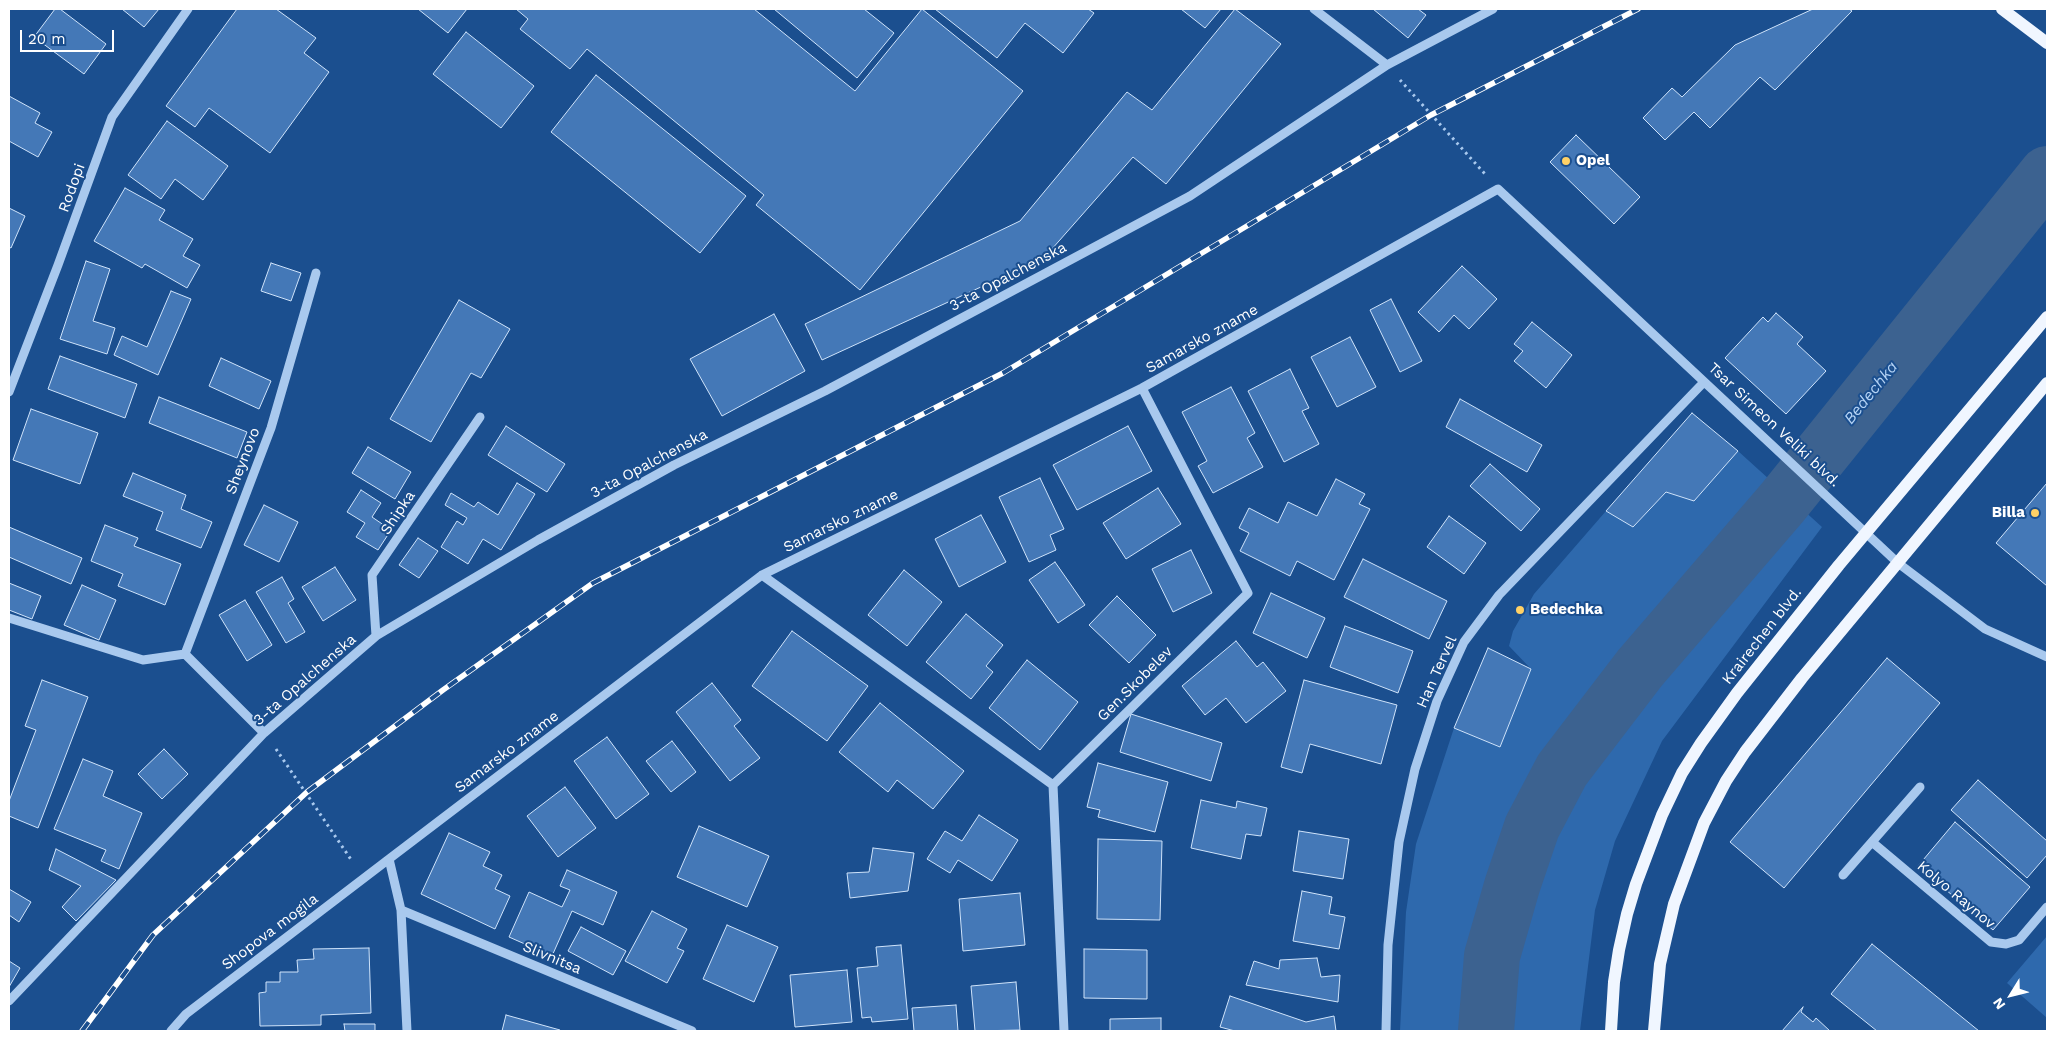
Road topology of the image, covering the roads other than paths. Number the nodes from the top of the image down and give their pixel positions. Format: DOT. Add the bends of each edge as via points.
graph roads {
  1 [pos="188,9"];
  2 [pos="1314,9"];
  3 [pos="1493,9"];
  4 [pos="2002,9"];
  5 [pos="2047,42"];
  6 [pos="1387,65"];
  7 [pos="1498,190"];
  8 [pos="316,273"];
  9 [pos="2047,316"];
  10 [pos="1704,382"];
  11 [pos="2047,383"];
  12 [pos="1142,388"];
  13 [pos="9,392"];
  14 [pos="480,417"];
  15 [pos="1866,533"];
  16 [pos="1898,563"];
  17 [pos="762,575"];
  18 [pos="9,618"];
  19 [pos="376,636"];
  20 [pos="185,654"];
  21 [pos="2047,657"];
  22 [pos="264,733"];
  23 [pos="1053,785"];
  24 [pos="1920,787"];
  25 [pos="1872,842"];
  26 [pos="389,859"];
  27 [pos="1843,875"];
  28 [pos="2047,907"];
  29 [pos="401,910"];
  30 [pos="9,1001"];
  31 [pos="171,1031"];
  32 [pos="407,1031"];
  33 [pos="692,1031"];
  34 [pos="1064,1031"];
  35 [pos="1386,1031"];
  36 [pos="1612,1031"];
  37 [pos="1654,1031"];
  1 -- 13 [label="street, Rodopi" via="112,117"];
  2 -- 6 [label="street"];
  3 -- 6 [label="street, 3-ta Opalchenska"];
  4 -- 5 [label="main road"];
  6 -- 19 [label="street, 3-ta Opalchenska" via="1190,196 825,391 674,465 538,540"];
  7 -- 10 [label="street, Tsar Simeon Veliki blvd."];
  7 -- 12 [label="street, Samarsko zname"];
  8 -- 20 [label="street, Sheynovo" via="270,428"];
  9 -- 15 [label="main road, Krairechen blvd."];
  10 -- 15 [label="street, Tsar Simeon Veliki blvd."];
  10 -- 35 [label="street, Han Tervel" via="1499,595 1464,642 1437,701 1415,769 1399,842 1388,945"];
  11 -- 16 [label="main road"];
  12 -- 17 [label="street, Samarsko zname"];
  12 -- 23 [label="street, Gen.Skobelev" via="1248,593"];
  14 -- 19 [label="street, Shipka" via="372,575"];
  15 -- 16 [label="street, Tsar Simeon Veliki blvd."];
  15 -- 36 [label="main road, Krairechen blvd." via="1736,693 1682,773 1650,845 1627,914 1614,982"];
  16 -- 21 [label="street, Tsar Simeon Veliki blvd." via="1985,629"];
  16 -- 37 [label="main road" via="1770,719 1726,781 1704,823 1674,904 1660,964"];
  17 -- 23 [label="street"];
  17 -- 26 [label="street, Samarsko zname"];
  18 -- 20 [label="street" via="143,660"];
  19 -- 22 [label="street, 3-ta Opalchenska"];
  20 -- 22 [label="street"];
  22 -- 30 [label="street, 3-ta Opalchenska"];
  23 -- 34 [label="street"];
  24 -- 25 [label="street"];
  25 -- 27 [label="street"];
  25 -- 28 [label="street, Kolyo Raynov" via="1991,942 2006,944 2019,940"];
  26 -- 29 [label="street"];
  26 -- 31 [label="street, Shopova mogila" via="186,1014"];
  29 -- 32 [label="street"];
  29 -- 33 [label="street, Slivnitsa"];
}
